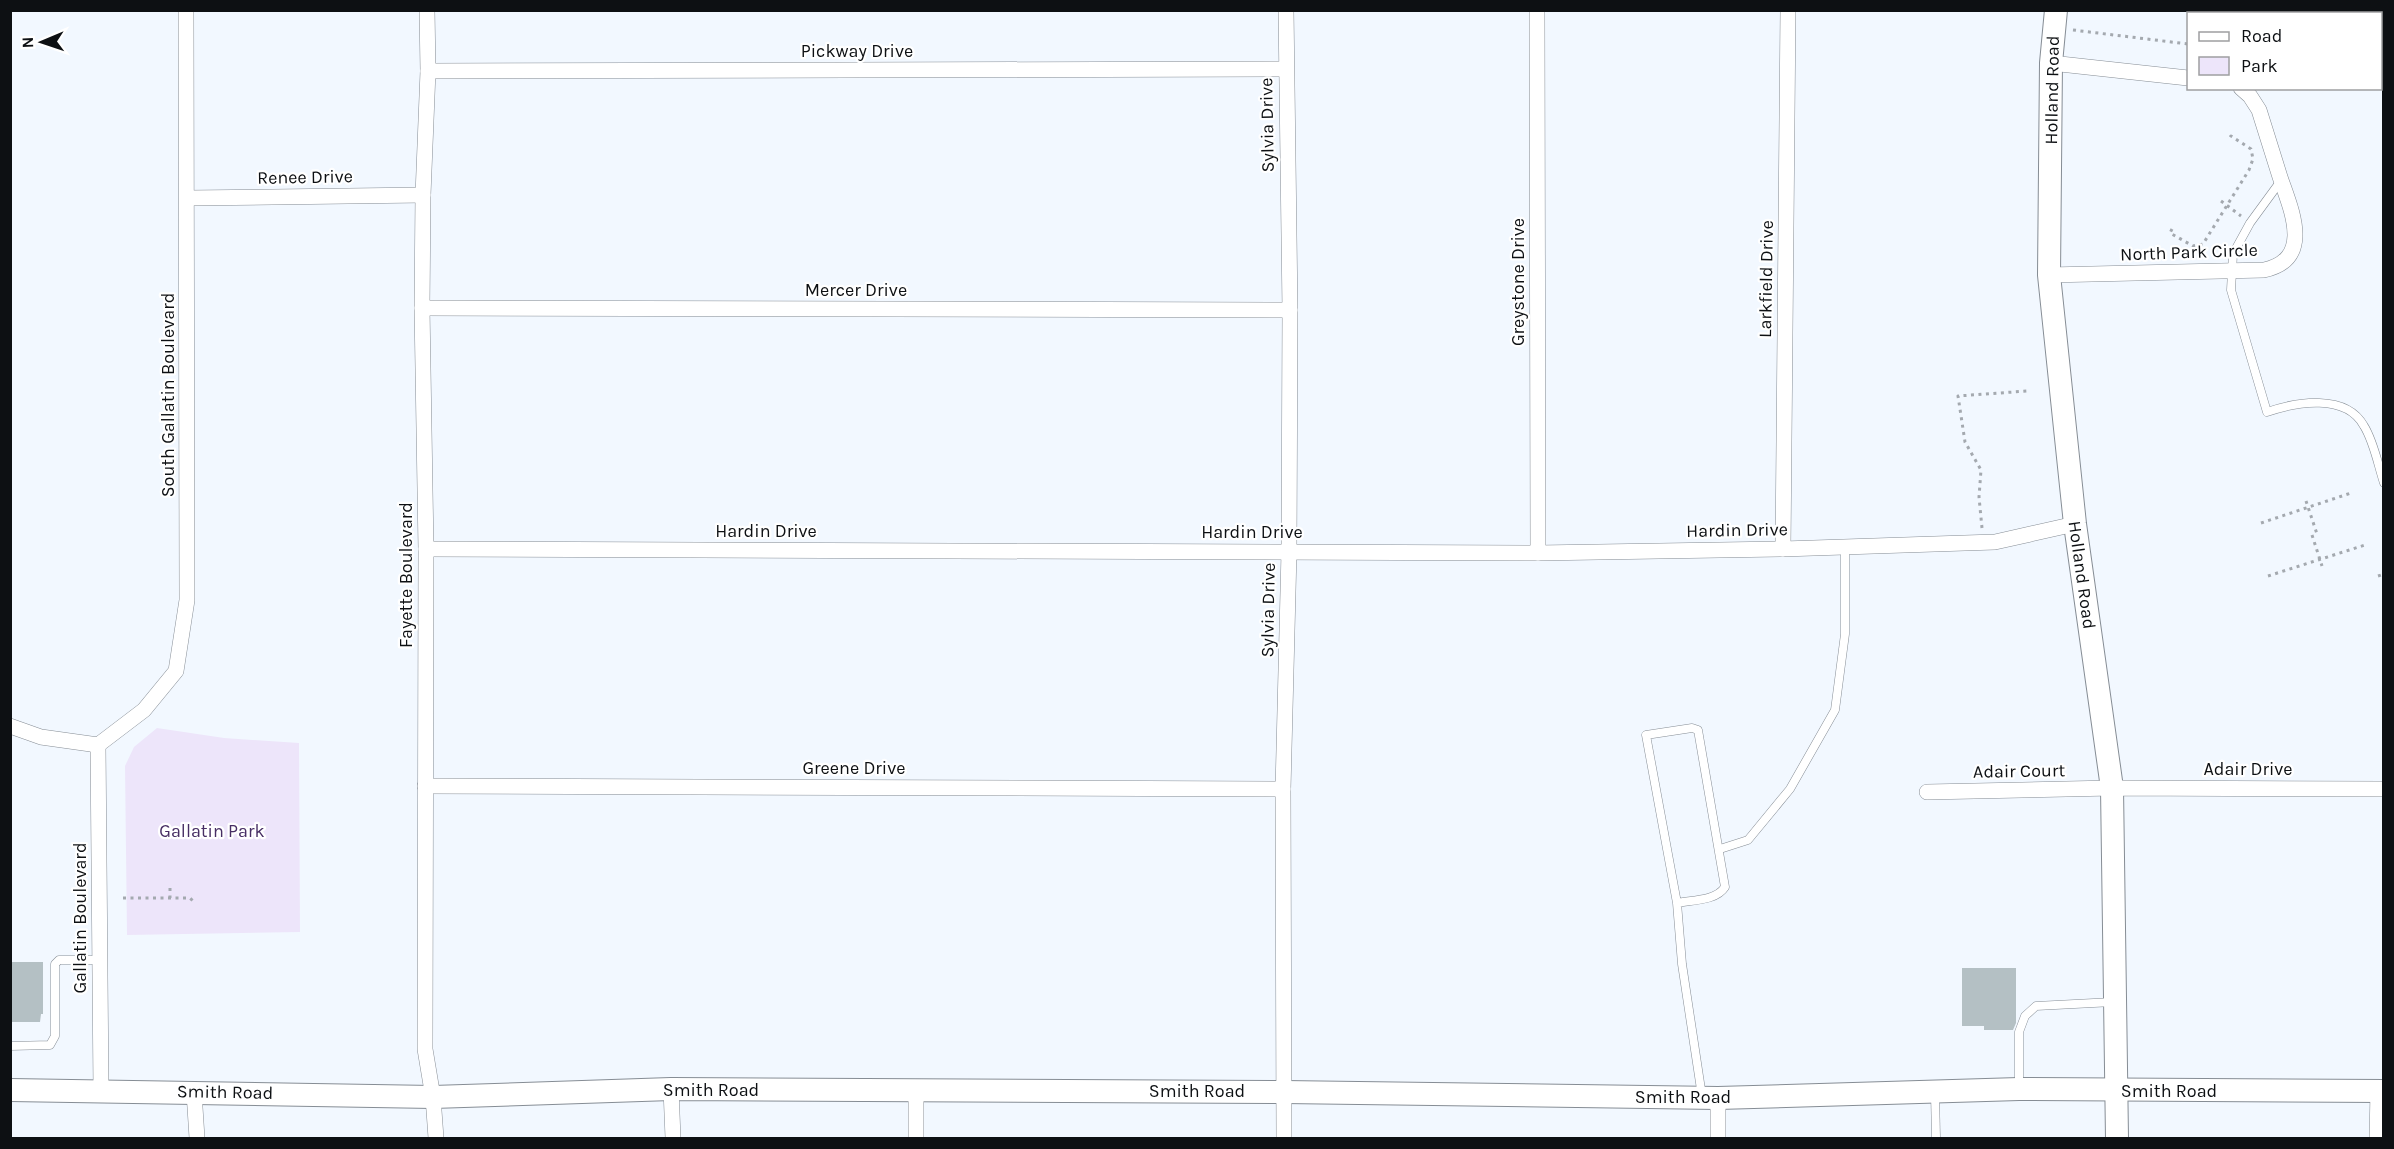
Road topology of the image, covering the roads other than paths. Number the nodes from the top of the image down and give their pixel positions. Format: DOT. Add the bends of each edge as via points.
graph roads {
  1 [pos="186,10"];
  2 [pos="427,10"];
  3 [pos="1286,10"];
  4 [pos="1536,10"];
  5 [pos="1788,10"];
  6 [pos="2054,19"];
  7 [pos="2051,63"];
  8 [pos="1286,69"];
  9 [pos="428,71"];
  10 [pos="2187,78"];
  11 [pos="2243,90"];
  12 [pos="2281,181"];
  13 [pos="423,195"];
  14 [pos="188,198"];
  15 [pos="2232,270"];
  16 [pos="2049,275"];
  17 [pos="422,308"];
  18 [pos="1290,310"];
  19 [pos="2384,483"];
  20 [pos="2075,524"];
  21 [pos="1845,547"];
  22 [pos="426,549"];
  23 [pos="1784,549"];
  24 [pos="1289,552"];
  25 [pos="1538,553"];
  26 [pos="10,726"];
  27 [pos="98,745"];
  28 [pos="425,786"];
  29 [pos="2112,788"];
  30 [pos="1283,789"];
  31 [pos="2384,789"];
  32 [pos="1927,792"];
  33 [pos="1720,849"];
  34 [pos="1677,903"];
  35 [pos="100,960"];
  36 [pos="2117,1001"];
  37 [pos="10,1046"];
  38 [pos="671,1089"];
  39 [pos="2019,1089"];
  40 [pos="10,1090"];
  41 [pos="101,1090"];
  42 [pos="916,1090"];
  43 [pos="1935,1091"];
  44 [pos="2118,1091"];
  45 [pos="2380,1091"];
  46 [pos="194,1092"];
  47 [pos="1284,1092"];
  48 [pos="433,1097"];
  49 [pos="1710,1098"];
  50 [pos="197,1138"];
  51 [pos="436,1138"];
  52 [pos="673,1138"];
  53 [pos="916,1138"];
  54 [pos="1284,1138"];
  55 [pos="1718,1138"];
  56 [pos="1936,1138"];
  57 [pos="2117,1138"];
  58 [pos="2377,1138"];
  1 -- 14 [label="street, South Gallatin Boulevard"];
  2 -- 9 [label="street, Fayette Boulevard"];
  3 -- 8 [label="street, Sylvia Drive"];
  4 -- 25 [label="street, Greystone Drive"];
  5 -- 23 [label="street, Larkfield Drive"];
  6 -- 7 [label="main road, Holland Road"];
  7 -- 10 [label="street"];
  7 -- 16 [label="main road, Holland Road"];
  8 -- 9 [label="street, Pickway Drive"];
  8 -- 18 [label="street, Sylvia Drive"];
  9 -- 13 [label="street, Fayette Boulevard"];
  11 -- 12 [label="street, North Park Circle" via="2259,110"];
  12 -- 15 [label="lane" via="2250,223 2233,254"];
  12 -- 15 [label="street, North Park Circle" via="2294,218 2292,249 2270,268"];
  13 -- 14 [label="street, Renee Drive"];
  13 -- 17 [label="street, Fayette Boulevard"];
  14 -- 27 [label="street, South Gallatin Boulevard" via="188,600 176,671 144,710"];
  15 -- 16 [label="street, North Park Circle"];
  15 -- 19 [label="lane" via="2231,291 2267,412 2325,403 2349,410 2365,427"];
  16 -- 20 [label="main road, Holland Road"];
  17 -- 18 [label="street, Mercer Drive"];
  17 -- 22 [label="street, Fayette Boulevard"];
  18 -- 24 [label="street, Sylvia Drive"];
  20 -- 21 [label="street, Hardin Drive" via="1995,542"];
  20 -- 29 [label="main road, Holland Road"];
  21 -- 23 [label="street, Hardin Drive"];
  21 -- 33 [label="lane" via="1845,634 1835,710 1790,789 1748,840"];
  22 -- 24 [label="street, Hardin Drive"];
  22 -- 28 [label="street, Fayette Boulevard"];
  23 -- 25 [label="street, Hardin Drive"];
  24 -- 25 [label="street, Hardin Drive"];
  24 -- 30 [label="street, Sylvia Drive"];
  26 -- 27 [label="street" via="41,737"];
  27 -- 35 [label="street, Gallatin Boulevard"];
  28 -- 30 [label="street, Greene Drive"];
  28 -- 48 [label="street, Fayette Boulevard" via="425,1049"];
  29 -- 31 [label="street, Adair Drive"];
  29 -- 32 [label="street, Adair Court"];
  29 -- 36 [label="main road, Holland Road"];
  30 -- 47 [label="street, Sylvia Drive"];
  33 -- 34 [label="lane" via="1725,879 1721,893"];
  33 -- 34 [label="lane" via="1698,730 1686,728 1646,735"];
  34 -- 49 [label="lane" via="1682,964"];
  35 -- 37 [label="lane" via="59,960 55,964 55,1036 50,1046"];
  35 -- 41 [label="street, Gallatin Boulevard"];
  36 -- 39 [label="lane" via="2036,1006 2025,1016 2019,1032"];
  36 -- 44 [label="main road, Holland Road"];
  38 -- 42 [label="main road, Smith Road"];
  38 -- 48 [label="main road, Smith Road"];
  38 -- 52 [label="street"];
  39 -- 43 [label="main road, Smith Road"];
  39 -- 44 [label="main road, Smith Road"];
  40 -- 41 [label="main road, Smith Road"];
  41 -- 46 [label="main road, Smith Road"];
  42 -- 47 [label="main road, Smith Road"];
  42 -- 53 [label="street"];
  43 -- 49 [label="main road, Smith Road"];
  43 -- 56 [label="lane"];
  44 -- 45 [label="main road, Smith Road"];
  44 -- 57 [label="main road, Holland Road"];
  45 -- 58 [label="street"];
  46 -- 48 [label="main road, Smith Road"];
  46 -- 50 [label="street"];
  47 -- 49 [label="main road, Smith Road"];
  47 -- 54 [label="street, Sylvia Drive"];
  48 -- 51 [label="street, Fayette Boulevard"];
  49 -- 55 [label="street"];
}
